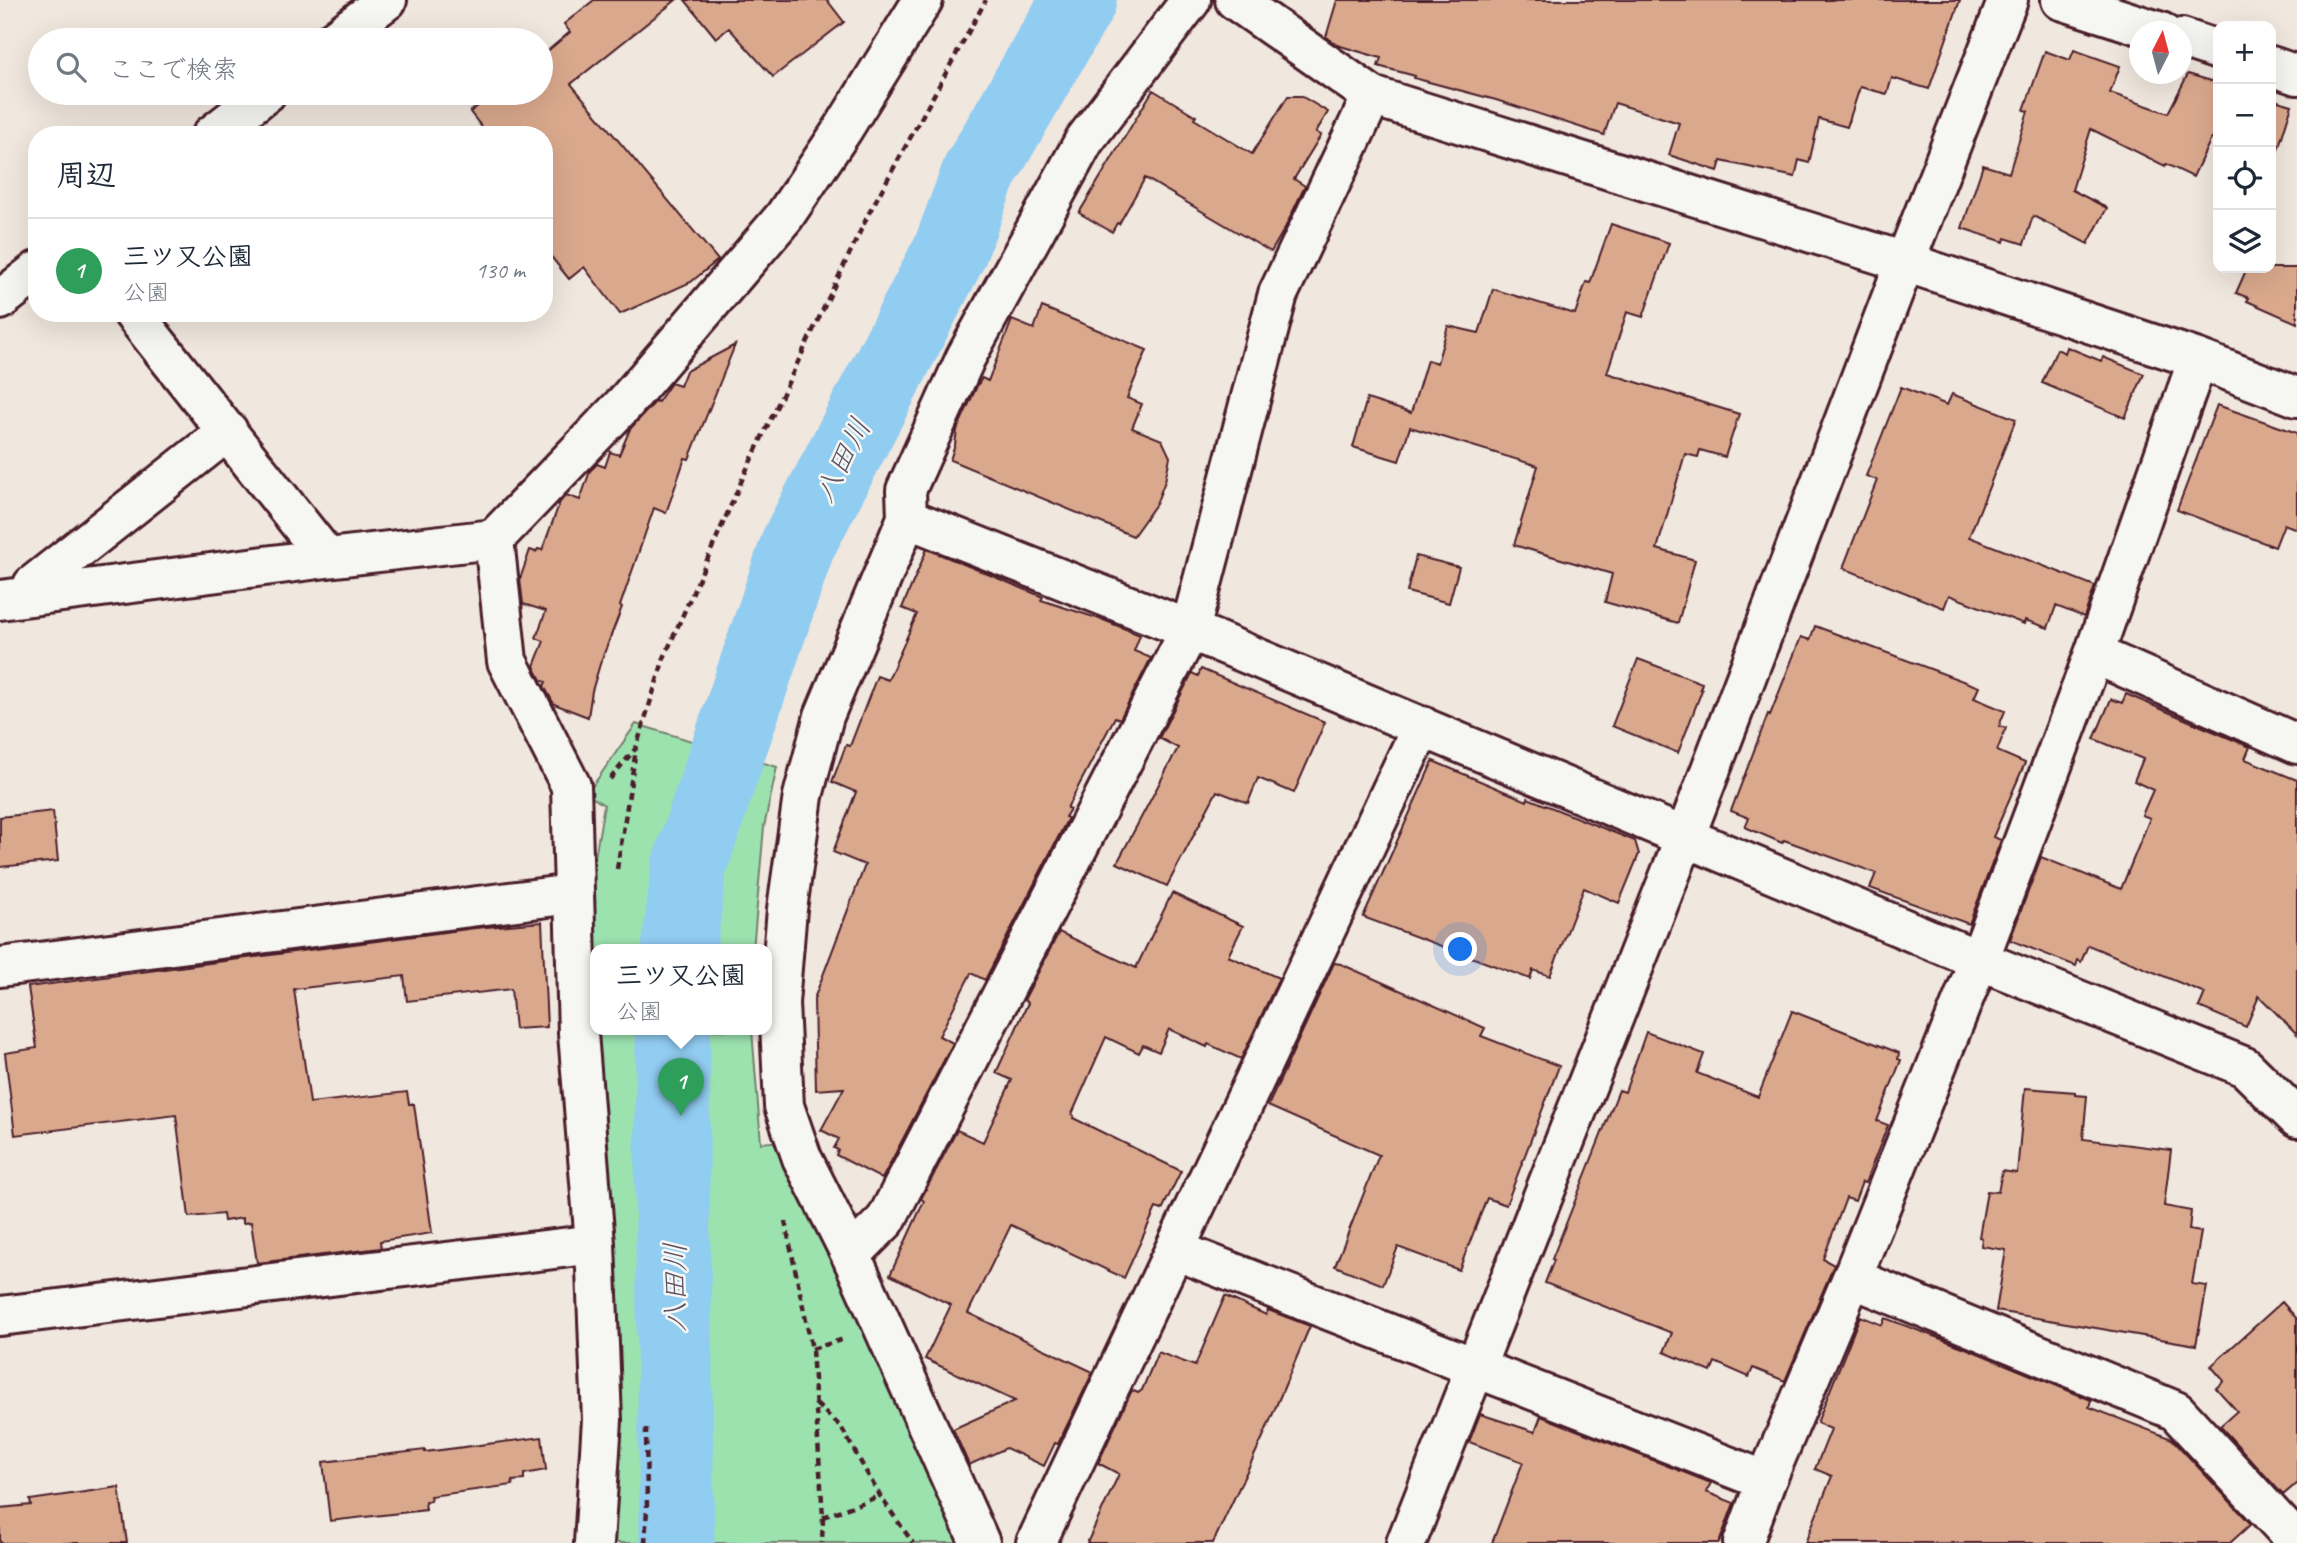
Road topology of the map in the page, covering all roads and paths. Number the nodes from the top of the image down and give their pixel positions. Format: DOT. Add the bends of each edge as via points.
graph roads {
  1 [pos="387,0"];
  2 [pos="923,0"];
  3 [pos="986,0"];
  4 [pos="1191,0"];
  5 [pos="1235,0"];
  6 [pos="2008,0"];
  7 [pos="2061,0"];
  8 [pos="2129,22"];
  9 [pos="350,28"];
  10 [pos="2192,41"];
  11 [pos="2213,48"];
  12 [pos="2276,68"];
  13 [pos="2297,75"];
  14 [pos="1372,96"];
  15 [pos="251,105"];
  16 [pos="224,126"];
  17 [pos="1905,262"];
  18 [pos="28,278"];
  19 [pos="0,300"];
  20 [pos="140,322"];
  21 [pos="2198,359"];
  22 [pos="2297,397"];
  23 [pos="228,431"];
  24 [pos="907,518"];
  25 [pos="494,539"];
  26 [pos="327,558"];
  27 [pos="15,598"];
  28 [pos="1190,630"];
  29 [pos="2094,654"];
  30 [pos="1422,726"];
  31 [pos="2297,744"];
  32 [pos="636,748"];
  33 [pos="571,820"];
  34 [pos="1685,837"];
  35 [pos="617,870"];
  36 [pos="572,894"];
  37 [pos="1979,960"];
  38 [pos="0,967"];
  39 [pos="2297,1118"];
  40 [pos="785,1217"];
  41 [pos="595,1244"];
  42 [pos="1175,1250"];
  43 [pos="851,1255"];
  44 [pos="1852,1278"];
  45 [pos="0,1316"];
  46 [pos="1476,1366"];
  47 [pos="815,1404"];
  48 [pos="1766,1482"];
  49 [pos="880,1496"];
  50 [pos="823,1517"];
  51 [pos="2281,1537"];
  52 [pos="594,1543"];
  53 [pos="822,1543"];
  54 [pos="913,1543"];
  55 [pos="980,1543"];
  56 [pos="1036,1543"];
  57 [pos="1406,1543"];
  58 [pos="1743,1543"];
  1 -- 9 [label="street"];
  2 -- 25 [label="street" via="784,217 625,402"];
  3 -- 32 [label="path" via="869,213 745,473 664,658"];
  4 -- 24 [label="street" via="1084,141 966,357 906,490"];
  5 -- 14 [label="street"];
  6 -- 17 [label="street"];
  7 -- 8 [label="street"];
  10 -- 11 [label="street"];
  12 -- 13 [label="street"];
  14 -- 17 [label="street"];
  14 -- 28 [label="street" via="1278,294"];
  15 -- 16 [label="street"];
  17 -- 21 [label="street"];
  17 -- 34 [label="street"];
  18 -- 19 [label="street"];
  20 -- 23 [label="street"];
  21 -- 22 [label="street"];
  21 -- 29 [label="street"];
  23 -- 26 [label="street"];
  23 -- 27 [label="street"];
  24 -- 28 [label="street"];
  24 -- 43 [label="street" via="824,716 803,796 779,1003 784,1106 802,1158"];
  25 -- 26 [label="street"];
  25 -- 33 [label="street" via="507,661 571,786"];
  26 -- 27 [label="street"];
  28 -- 30 [label="street"];
  28 -- 43 [label="street" via="886,1220"];
  29 -- 31 [label="street"];
  29 -- 37 [label="street"];
  30 -- 34 [label="street"];
  30 -- 42 [label="street"];
  32 -- 33 [label="path"];
  32 -- 35 [label="path"];
  33 -- 36 [label="street"];
  34 -- 37 [label="street"];
  34 -- 46 [label="street"];
  36 -- 38 [label="street"];
  36 -- 41 [label="street"];
  37 -- 39 [label="street" via="2245,1067"];
  37 -- 44 [label="street"];
  40 -- 47 [label="path" via="812,1349"];
  41 -- 45 [label="street"];
  41 -- 52 [label="street" via="602,1420"];
  42 -- 46 [label="street"];
  42 -- 56 [label="street"];
  43 -- 55 [label="street"];
  44 -- 48 [label="street"];
  44 -- 51 [label="street" via="2176,1411"];
  46 -- 48 [label="street"];
  46 -- 57 [label="street"];
  47 -- 49 [label="path" via="841,1427"];
  47 -- 50 [label="path"];
  48 -- 58 [label="street"];
  49 -- 50 [label="path"];
  49 -- 54 [label="path"];
  50 -- 53 [label="path"];
}
